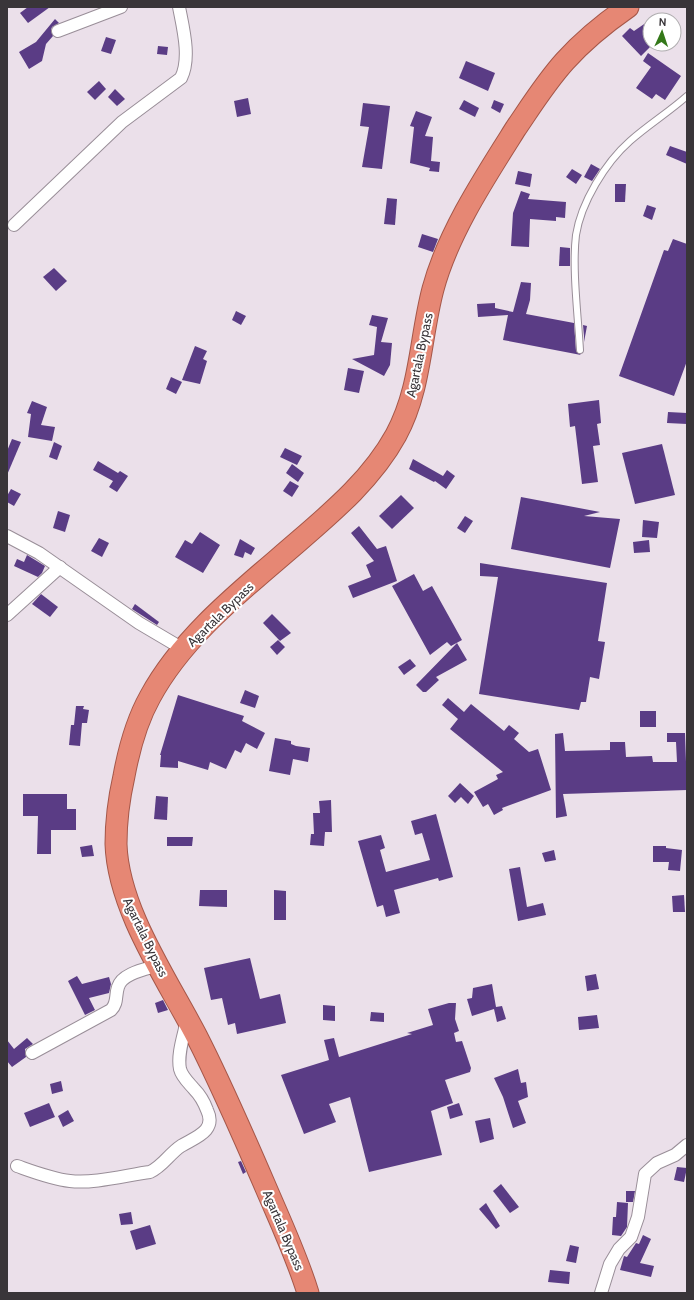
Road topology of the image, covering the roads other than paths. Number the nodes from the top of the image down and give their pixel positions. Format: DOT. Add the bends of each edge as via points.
graph roads {
  1 [pos="121,7"];
  2 [pos="178,7"];
  3 [pos="628,7"];
  4 [pos="58,31"];
  5 [pos="687,96"];
  6 [pos="14,225"];
  7 [pos="580,350"];
  8 [pos="7,536"];
  9 [pos="60,567"];
  10 [pos="7,615"];
  11 [pos="183,649"];
  12 [pos="159,965"];
  13 [pos="188,1019"];
  14 [pos="32,1053"];
  15 [pos="687,1145"];
  16 [pos="17,1166"];
  17 [pos="308,1293"];
  18 [pos="601,1293"];
  1 -- 4 [label="street"];
  2 -- 6 [label="street" via="185,42 185,68 181,78 122,122"];
  3 -- 11 [label="highway, Agartala Bypass" via="598,30 562,64 500,153 465,214 433,288 420,364 410,400 397,433 382,457 350,496 223,609"];
  5 -- 7 [label="lane" via="628,142 603,172 580,216 576,236"];
  8 -- 9 [label="street"];
  9 -- 10 [label="street"];
  9 -- 11 [label="street" via="139,623"];
  11 -- 12 [label="highway, Agartala Bypass" via="152,693 137,724 122,781 117,826 116,846 125,894"];
  12 -- 13 [label="highway, Agartala Bypass"];
  12 -- 14 [label="street" via="121,980 114,1007"];
  13 -- 16 [label="street" via="180,1054 181,1070 198,1093 210,1116 209,1126 205,1131 178,1148 157,1169 150,1172 71,1181"];
  13 -- 17 [label="highway, Agartala Bypass" via="251,1150"];
  15 -- 18 [label="street" via="675,1155 657,1163 645,1174 638,1217 631,1237 619,1249 610,1264"];
}
